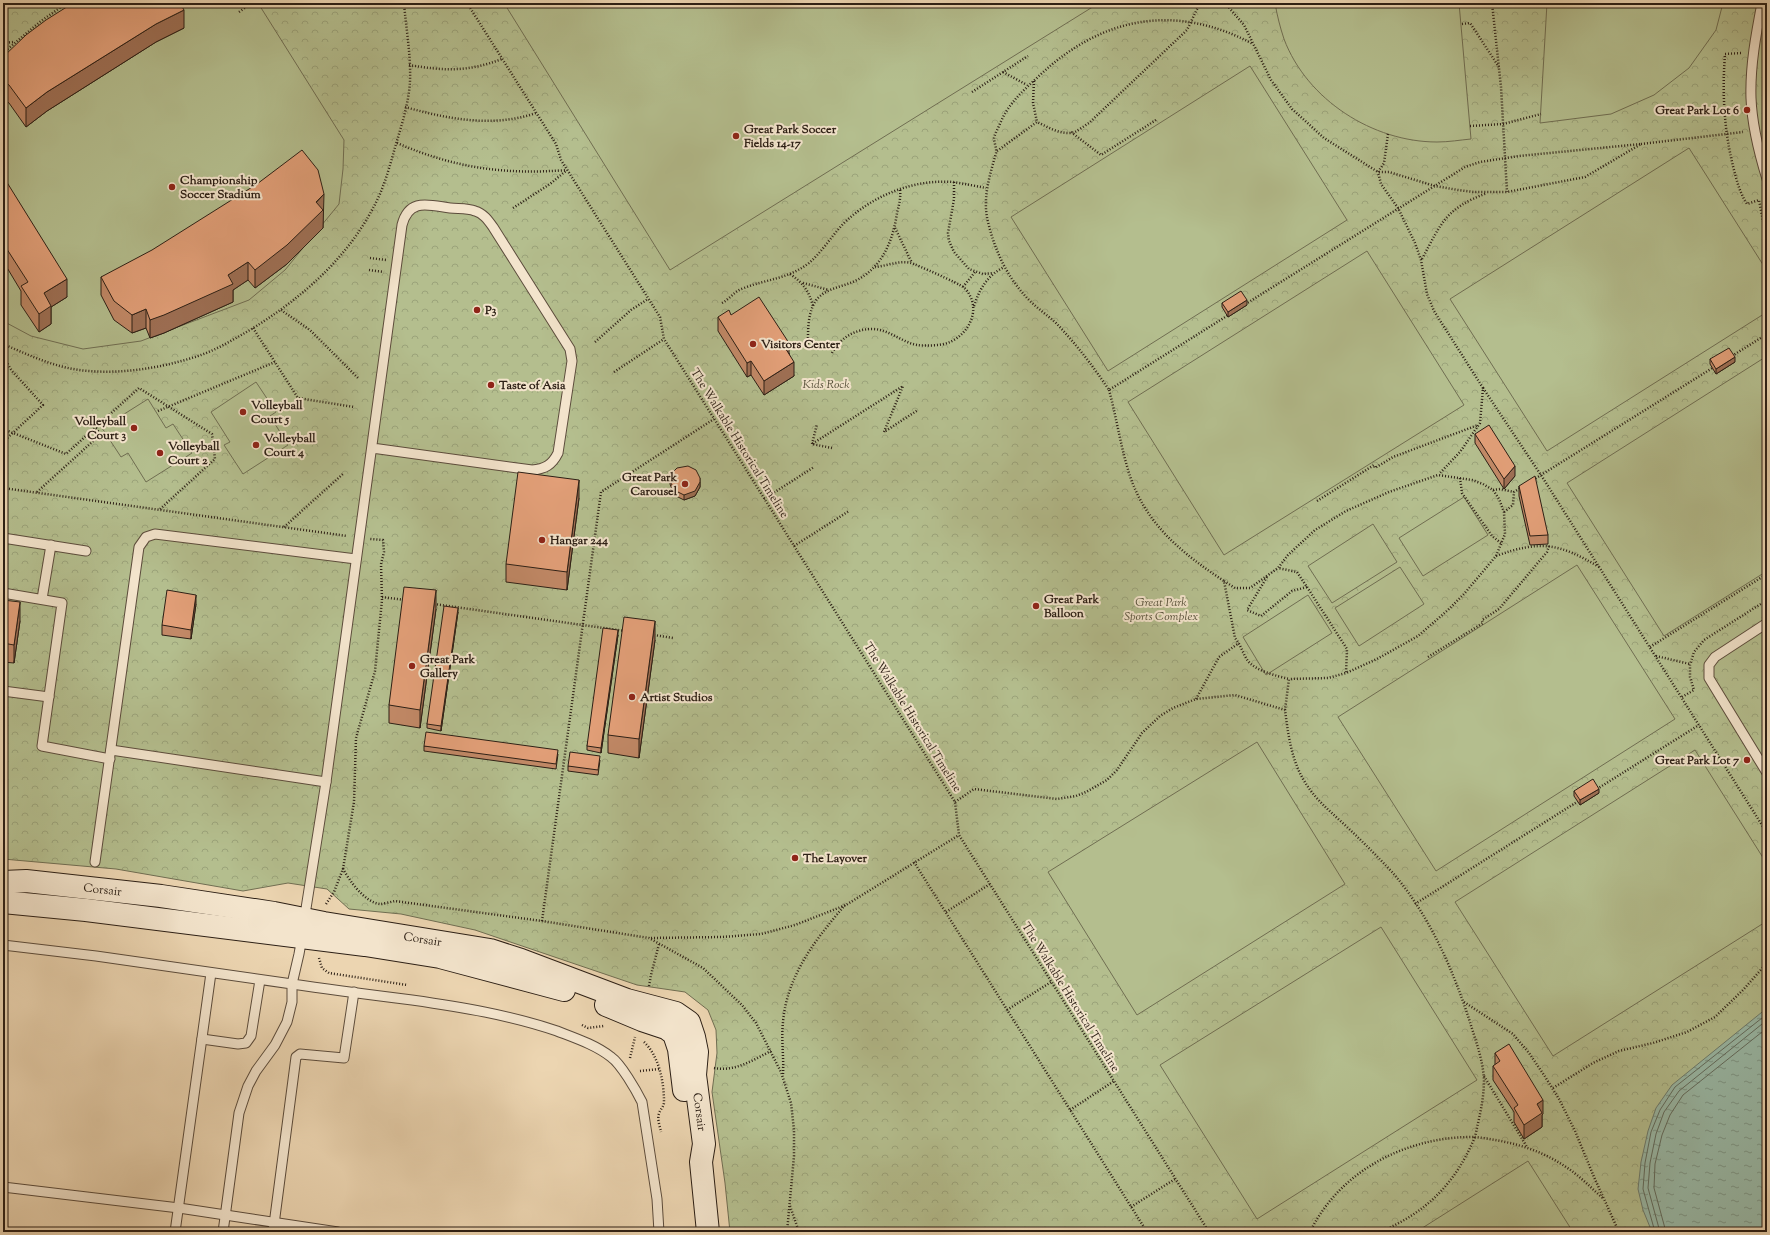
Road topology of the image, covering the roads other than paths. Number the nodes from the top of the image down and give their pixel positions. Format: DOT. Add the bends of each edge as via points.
graph roads {
  1 [pos="1762,3"];
  2 [pos="1767,179"];
  3 [pos="372,448"];
  4 [pos="3,538"];
  5 [pos="51,546"];
  6 [pos="86,551"];
  7 [pos="356,559"];
  8 [pos="3,593"];
  9 [pos="42,600"];
  10 [pos="1767,623"];
  11 [pos="3,691"];
  12 [pos="49,697"];
  13 [pos="111,754"];
  14 [pos="1767,773"];
  15 [pos="326,782"];
  16 [pos="95,862"];
  17 [pos="3,882"];
  18 [pos="3,902"];
  19 [pos="303,928"];
  20 [pos="3,944"];
  21 [pos="211,973"];
  22 [pos="260,980"];
  23 [pos="292,984"];
  24 [pos="354,992"];
  25 [pos="202,1039"];
  26 [pos="3,1187"];
  27 [pos="179,1208"];
  28 [pos="226,1214"];
  29 [pos="274,1222"];
  30 [pos="176,1232"];
  31 [pos="223,1232"];
  32 [pos="273,1232"];
  33 [pos="338,1232"];
  34 [pos="659,1232"];
  35 [pos="708,1232"];
  1 -- 2 [label="lane" via="1752,61 1751,98 1754,131"];
  3 -- 3 [label="lane" via="404,216 412,208 422,204 475,211 485,217 493,227 570,349 572,361 558,453 554,462 544,469 532,470"];
  3 -- 7 [label="lane"];
  4 -- 5 [label="lane"];
  5 -- 6 [label="lane"];
  5 -- 9 [label="lane"];
  7 -- 13 [label="lane" via="156,534 146,537 139,547"];
  7 -- 15 [label="lane"];
  8 -- 9 [label="lane"];
  9 -- 12 [label="lane" via="62,603"];
  10 -- 14 [label="lane" via="1715,657 1709,665 1709,678"];
  11 -- 12 [label="lane"];
  12 -- 13 [label="lane" via="42,746"];
  13 -- 15 [label="lane"];
  13 -- 16 [label="lane"];
  15 -- 19 [label="lane"];
  17 -- 19 [label="street, Corsair" via="26,882 161,896"];
  18 -- 19 [label="street, Corsair" via="265,931"];
  19 -- 23 [label="lane"];
  19 -- 35 [label="street, Corsair" via="490,950 627,1000 676,1013 689,1022 697,1052 696,1075 704,1144 701,1162"];
  20 -- 21 [label="lane"];
  21 -- 22 [label="lane"];
  21 -- 25 [label="lane"];
  22 -- 23 [label="lane"];
  22 -- 25 [label="lane" via="252,1036 246,1043"];
  23 -- 24 [label="lane"];
  23 -- 28 [label="lane" via="292,1002 287,1022 275,1045 256,1071 241,1105"];
  24 -- 29 [label="lane" via="344,1058 300,1054 296,1057"];
  24 -- 34 [label="lane" via="452,1006 525,1020 579,1040 612,1058 636,1089 642,1102 657,1199"];
  25 -- 27 [label="lane"];
  26 -- 27 [label="lane"];
  27 -- 28 [label="lane"];
  27 -- 30 [label="lane"];
  28 -- 29 [label="lane"];
  28 -- 31 [label="lane"];
  29 -- 32 [label="lane"];
  29 -- 33 [label="lane"];
}
